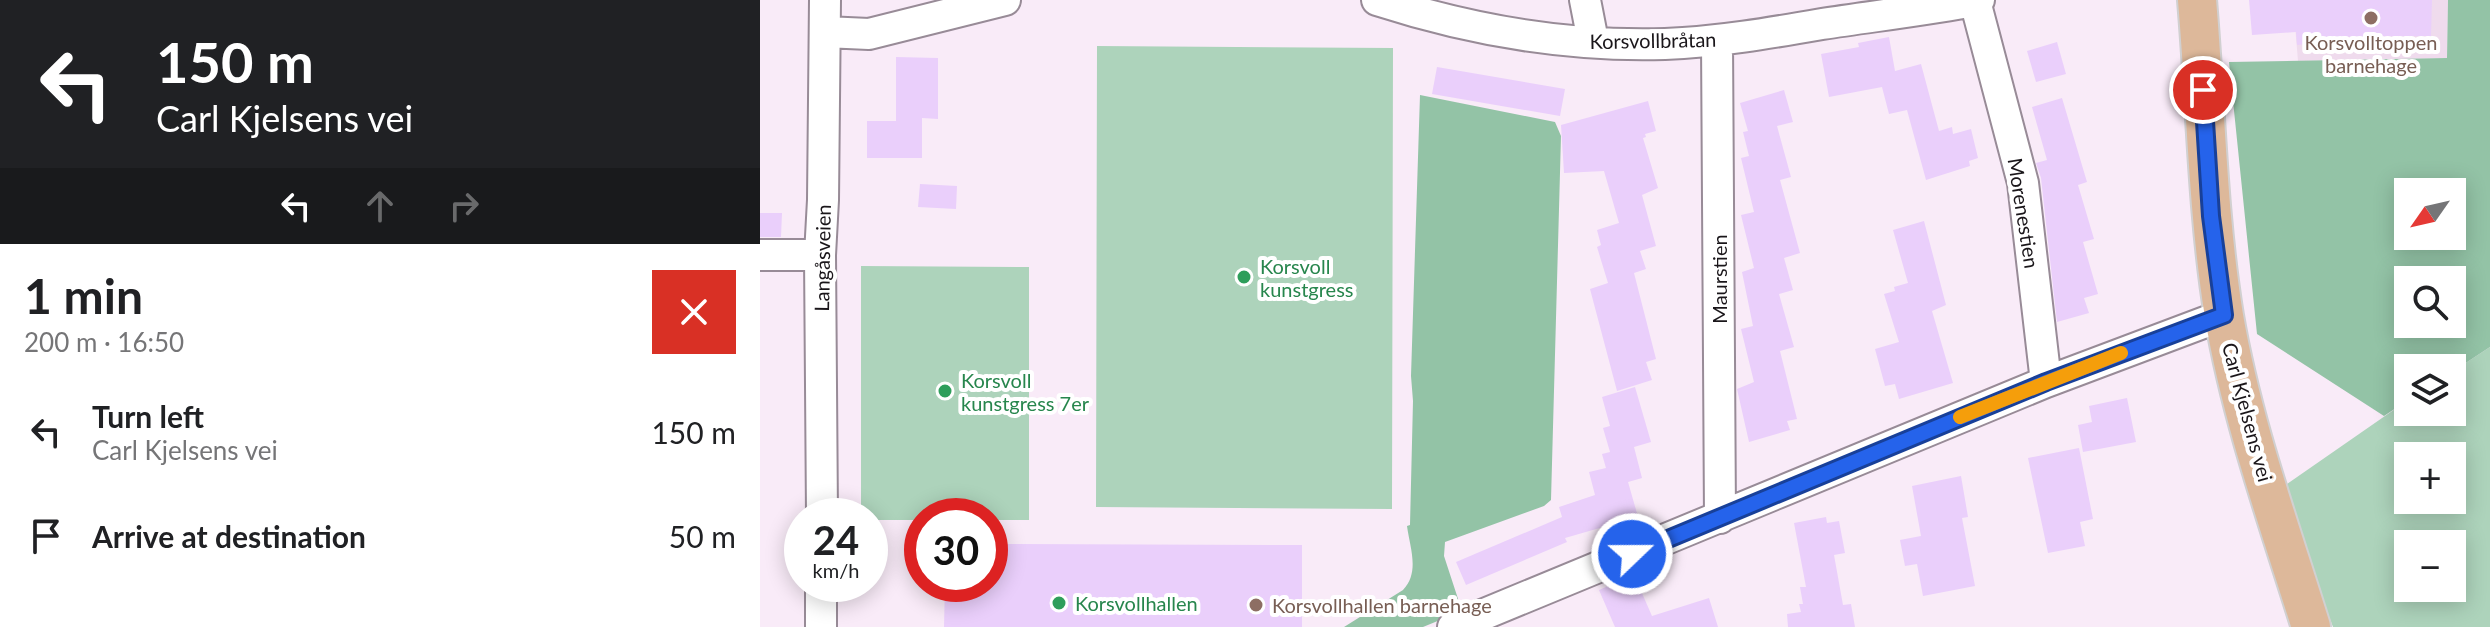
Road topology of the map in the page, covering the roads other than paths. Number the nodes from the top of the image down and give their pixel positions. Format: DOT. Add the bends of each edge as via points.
graph roads {
  1 [pos="825,0"];
  2 [pos="1005,0"];
  3 [pos="1377,0"];
  4 [pos="1585,0"];
  5 [pos="1977,0"];
  6 [pos="2197,0"];
  7 [pos="825,32"];
  8 [pos="1593,41"];
  9 [pos="1717,41"];
  10 [pos="760,255"];
  11 [pos="820,255"];
  12 [pos="2224,315"];
  13 [pos="2046,382"];
  14 [pos="822,498"];
  15 [pos="1720,518"];
  16 [pos="821,602"];
  17 [pos="821,627"];
  18 [pos="1453,627"];
  19 [pos="2311,627"];
  1 -- 7 [label="street, Langåsveien"];
  2 -- 7 [label="street" via="869,34"];
  3 -- 8 [label="street, Korsvollbråtan" via="1501,33"];
  4 -- 8 [label="street"];
  5 -- 9 [label="street, Korsvollbråtan"];
  5 -- 13 [label="street, Morenestien" via="2023,183"];
  6 -- 12 [label="main road, Carl Kjelsens vei" via="2211,216"];
  7 -- 11 [label="street, Langåsveien"];
  8 -- 9 [label="street, Korsvollbråtan"];
  9 -- 15 [label="street, Maurstien"];
  10 -- 11 [label="street"];
  11 -- 14 [label="street, Langåsveien"];
  12 -- 13 [label="street"];
  12 -- 19 [label="main road, Carl Kjelsens vei" via="2246,411"];
  13 -- 15 [label="street"];
  15 -- 18 [label="street"];
  16 -- 17 [label="street"];
}
